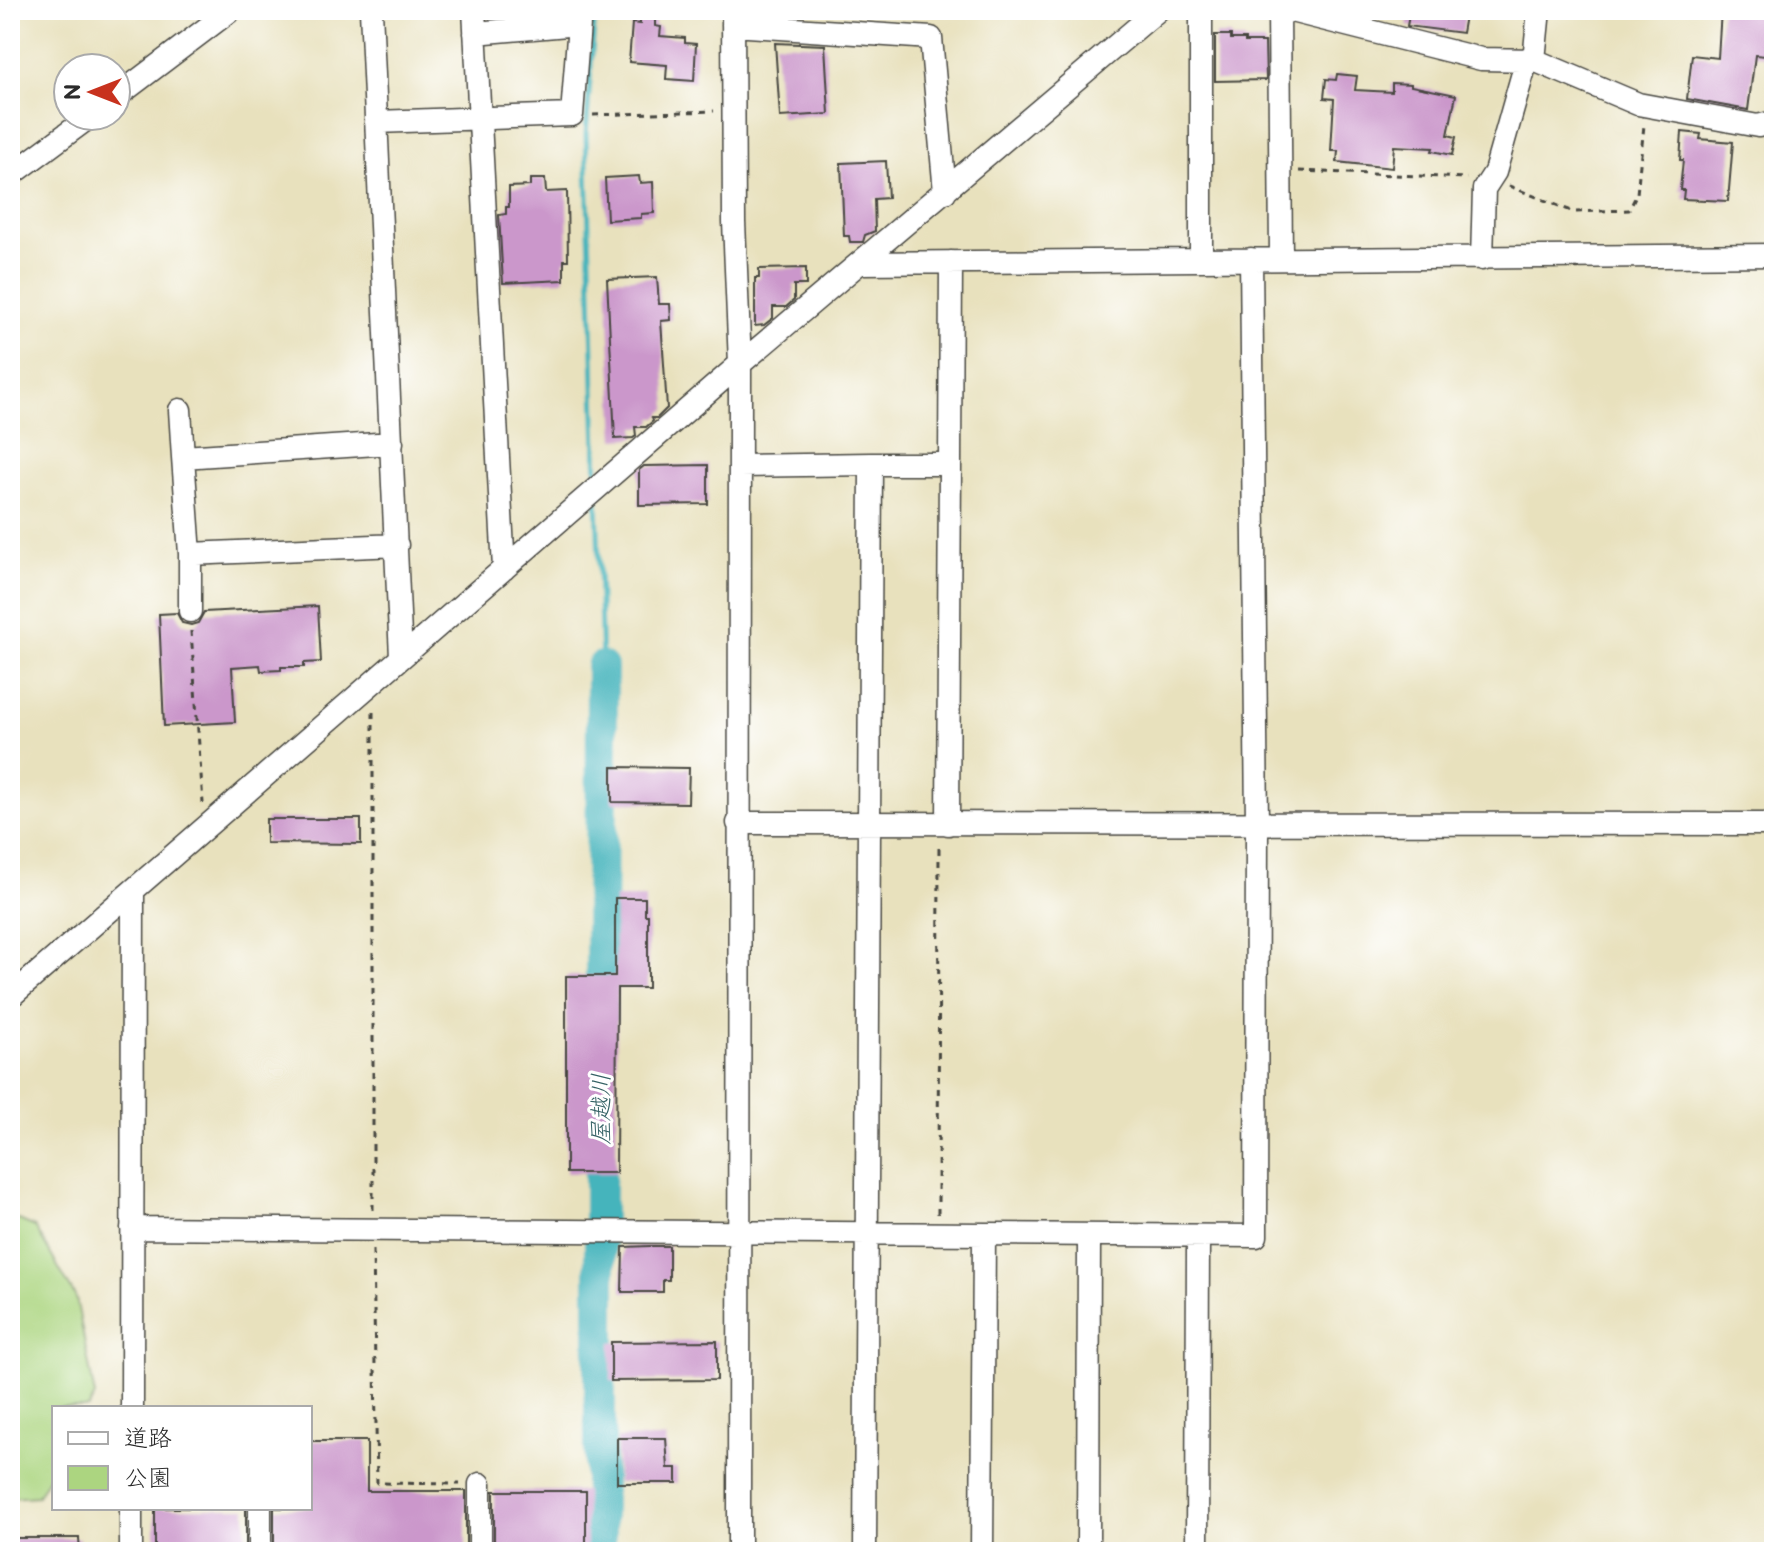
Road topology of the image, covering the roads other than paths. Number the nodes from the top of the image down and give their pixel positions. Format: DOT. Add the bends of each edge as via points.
graph roads {
  1 [pos="231,10"];
  2 [pos="371,10"];
  3 [pos="1158,10"];
  4 [pos="1201,10"];
  5 [pos="1279,10"];
  6 [pos="1287,10"];
  7 [pos="1539,10"];
  8 [pos="1320,14"];
  9 [pos="733,18"];
  10 [pos="475,21"];
  11 [pos="1530,60"];
  12 [pos="132,85"];
  13 [pos="480,119"];
  14 [pos="376,122"];
  15 [pos="1774,122"];
  16 [pos="69,132"];
  17 [pos="10,176"];
  18 [pos="945,192"];
  19 [pos="1774,255"];
  20 [pos="1281,257"];
  21 [pos="1201,258"];
  22 [pos="1251,259"];
  23 [pos="1482,259"];
  24 [pos="951,262"];
  25 [pos="862,263"];
  26 [pos="740,364"];
  27 [pos="180,410"];
  28 [pos="392,443"];
  29 [pos="183,457"];
  30 [pos="871,464"];
  31 [pos="950,464"];
  32 [pos="740,466"];
  33 [pos="397,545"];
  34 [pos="190,554"];
  35 [pos="504,569"];
  36 [pos="190,611"];
  37 [pos="401,657"];
  38 [pos="738,823"];
  39 [pos="867,824"];
  40 [pos="944,824"];
  41 [pos="1257,824"];
  42 [pos="1774,824"];
  43 [pos="133,891"];
  44 [pos="10,997"];
  45 [pos="132,1228"];
  46 [pos="738,1232"];
  47 [pos="868,1233"];
  48 [pos="984,1235"];
  49 [pos="1089,1236"];
  50 [pos="1198,1237"];
  51 [pos="132,1406"];
  52 [pos="480,1484"];
  53 [pos="131,1510"];
  54 [pos="260,1510"];
  55 [pos="131,1552"];
  56 [pos="260,1552"];
  57 [pos="480,1552"];
  58 [pos="739,1552"];
  59 [pos="865,1552"];
  60 [pos="982,1552"];
  61 [pos="1088,1552"];
  62 [pos="1197,1552"];
  1 -- 12 [label="street"];
  2 -- 14 [label="street"];
  3 -- 18 [label="street"];
  4 -- 21 [label="street"];
  5 -- 20 [label="street"];
  6 -- 8 [label="street"];
  7 -- 11 [label="street"];
  8 -- 11 [label="street" via="1481,59"];
  9 -- 18 [label="street" via="931,38"];
  9 -- 26 [label="street"];
  10 -- 13 [label="street"];
  10 -- 13 [label="street" via="579,24 572,115"];
  11 -- 15 [label="street" via="1638,104 1758,126"];
  11 -- 23 [label="street" via="1495,172 1484,189"];
  13 -- 14 [label="street"];
  13 -- 35 [label="street"];
  14 -- 28 [label="street"];
  16 -- 17 [label="street"];
  18 -- 25 [label="street"];
  19 -- 23 [label="street"];
  20 -- 22 [label="street"];
  20 -- 23 [label="street"];
  21 -- 22 [label="street"];
  21 -- 24 [label="street"];
  22 -- 41 [label="street"];
  24 -- 25 [label="street"];
  24 -- 31 [label="street"];
  25 -- 26 [label="street"];
  26 -- 32 [label="street"];
  26 -- 35 [label="street"];
  27 -- 29 [label="street"];
  28 -- 29 [label="street"];
  28 -- 33 [label="street"];
  29 -- 34 [label="street"];
  30 -- 31 [label="street"];
  30 -- 32 [label="street"];
  30 -- 39 [label="street"];
  31 -- 40 [label="street"];
  32 -- 38 [label="street"];
  33 -- 34 [label="street"];
  33 -- 37 [label="street"];
  34 -- 36 [label="street"];
  35 -- 37 [label="street"];
  37 -- 43 [label="street"];
  38 -- 39 [label="street"];
  38 -- 46 [label="street"];
  39 -- 40 [label="street"];
  39 -- 47 [label="street"];
  40 -- 41 [label="street"];
  41 -- 42 [label="street"];
  41 -- 50 [label="street" via="1256,1236"];
  43 -- 44 [label="street"];
  43 -- 45 [label="street"];
  45 -- 46 [label="street"];
  45 -- 51 [label="street"];
  46 -- 47 [label="street"];
  46 -- 58 [label="street"];
  47 -- 48 [label="street"];
  47 -- 59 [label="street"];
  48 -- 49 [label="street"];
  48 -- 60 [label="street"];
  49 -- 50 [label="street"];
  49 -- 61 [label="street"];
  50 -- 62 [label="street"];
  52 -- 57 [label="street"];
  53 -- 55 [label="street"];
  54 -- 56 [label="street"];
}
